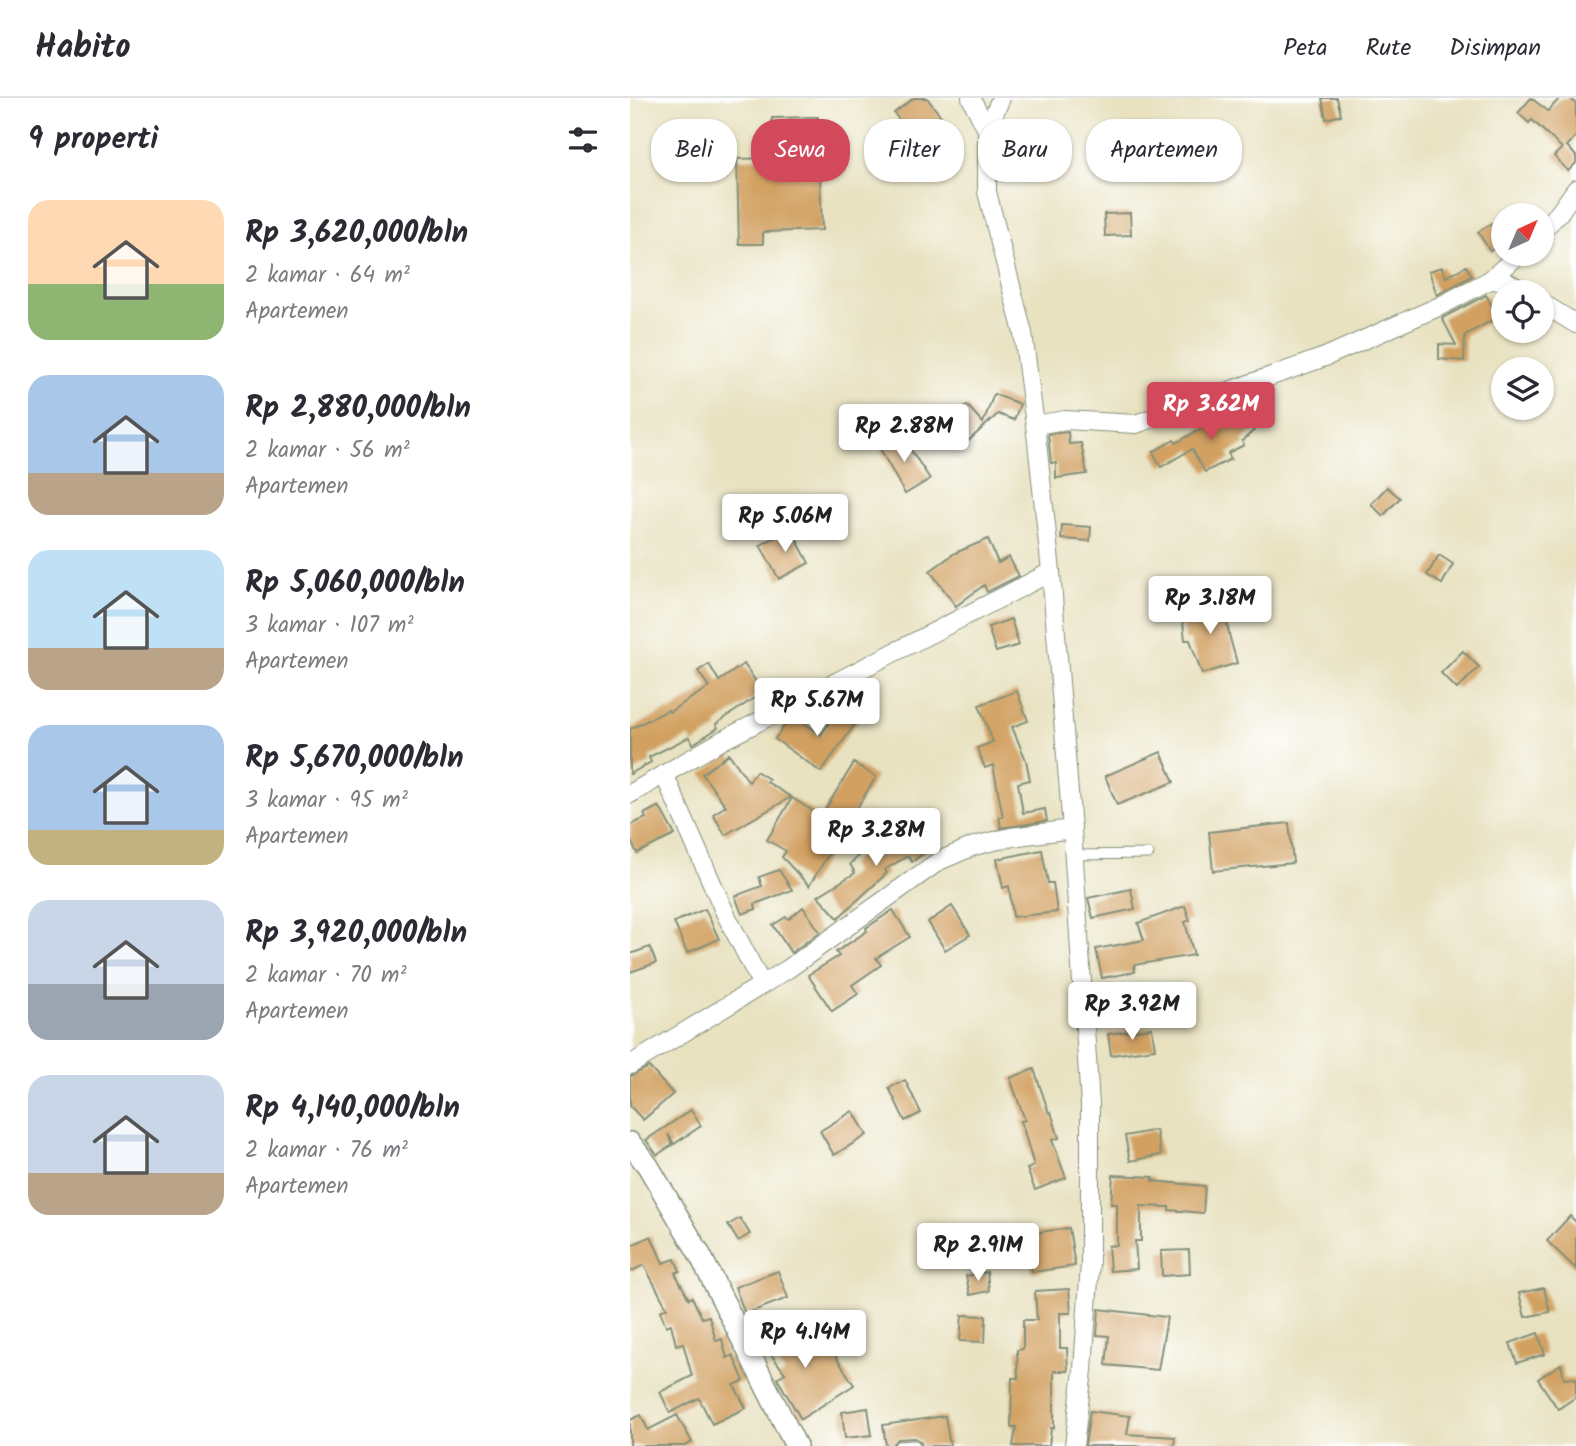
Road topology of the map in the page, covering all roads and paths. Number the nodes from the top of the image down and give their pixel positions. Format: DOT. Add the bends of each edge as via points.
graph roads {
  1 [pos="971,98"];
  2 [pos="1001,98"];
  3 [pos="982,119"];
  4 [pos="992,119"];
  5 [pos="987,182"];
  6 [pos="1576,189"];
  7 [pos="1554,219"];
  8 [pos="1506,266"];
  9 [pos="1490,280"];
  10 [pos="1554,310"];
  11 [pos="1576,324"];
  12 [pos="1035,425"];
  13 [pos="1051,572"];
  14 [pos="664,774"];
  15 [pos="630,794"];
  16 [pos="1072,830"];
  17 [pos="1149,854"];
  18 [pos="1074,855"];
  19 [pos="761,983"];
  20 [pos="630,1065"];
  21 [pos="630,1143"];
  22 [pos="915,1444"];
  23 [pos="796,1446"];
  24 [pos="899,1446"];
  25 [pos="1074,1446"];
  1 -- 3 [label="street"];
  2 -- 4 [label="street"];
  5 -- 12 [label="street" via="1023,333"];
  6 -- 7 [label="street"];
  8 -- 9 [label="street"];
  9 -- 12 [label="street" via="1325,357 1136,424 1065,419"];
  10 -- 11 [label="street"];
  12 -- 13 [label="street"];
  13 -- 14 [label="street"];
  13 -- 16 [label="street"];
  14 -- 15 [label="street"];
  14 -- 19 [label="street"];
  16 -- 18 [label="street"];
  16 -- 19 [label="street" via="1011,837 974,846 939,862 788,969"];
  17 -- 18 [label="lane"];
  18 -- 25 [label="street" via="1090,1105 1090,1263"];
  19 -- 20 [label="street"];
  21 -- 23 [label="street" via="699,1253"];
  22 -- 24 [label="lane"];
}
